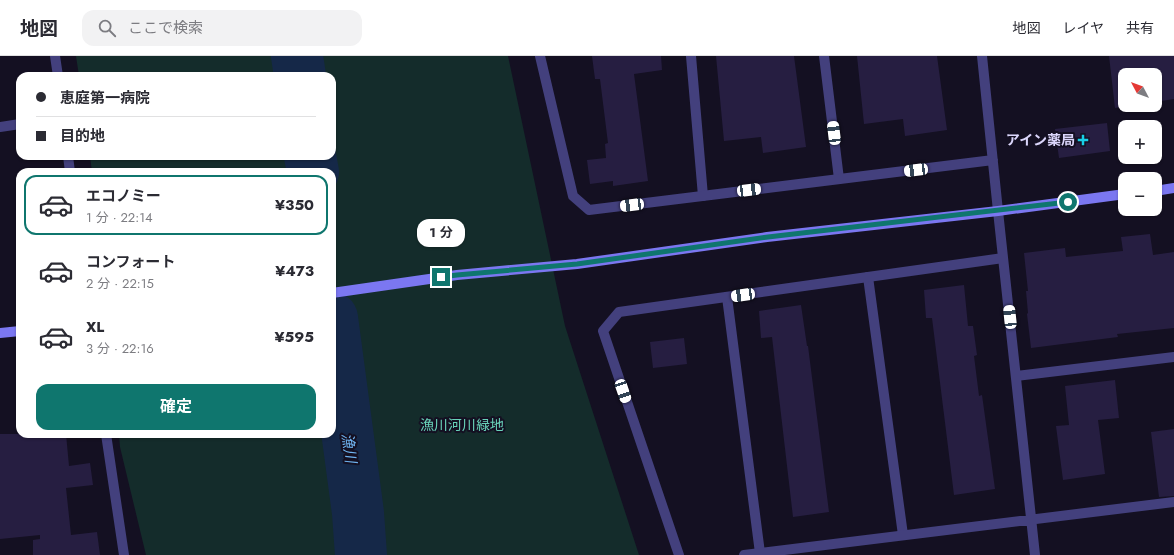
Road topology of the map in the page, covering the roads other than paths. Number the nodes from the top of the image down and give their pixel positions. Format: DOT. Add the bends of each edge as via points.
graph roads {
  1 [pos="55,56"];
  2 [pos="540,56"];
  3 [pos="691,56"];
  4 [pos="824,56"];
  5 [pos="982,56"];
  6 [pos="57,72"];
  7 [pos="16,125"];
  8 [pos="0,127"];
  9 [pos="993,160"];
  10 [pos="839,179"];
  11 [pos="1174,188"];
  12 [pos="1162,190"];
  13 [pos="1118,195"];
  14 [pos="704,196"];
  15 [pos="998,211"];
  16 [pos="1003,258"];
  17 [pos="868,277"];
  18 [pos="336,293"];
  19 [pos="727,297"];
  20 [pos="16,331"];
  21 [pos="0,333"];
  22 [pos="1174,357"];
  23 [pos="1016,376"];
  24 [pos="107,438"];
  25 [pos="1174,502"];
  26 [pos="1032,520"];
  27 [pos="904,535"];
  28 [pos="760,552"];
  29 [pos="124,555"];
  30 [pos="679,555"];
  31 [pos="744,555"];
  32 [pos="1035,555"];
  1 -- 6 [label="street"];
  2 -- 14 [label="street" via="573,196 589,210"];
  3 -- 14 [label="street"];
  4 -- 10 [label="street"];
  5 -- 9 [label="street"];
  7 -- 8 [label="street"];
  9 -- 10 [label="street"];
  9 -- 15 [label="street"];
  10 -- 14 [label="street"];
  11 -- 12 [label="street"];
  13 -- 15 [label="street"];
  15 -- 16 [label="street"];
  15 -- 18 [label="street" via="768,237 577,264 457,275"];
  16 -- 17 [label="street"];
  16 -- 23 [label="street"];
  17 -- 19 [label="street"];
  17 -- 27 [label="street"];
  19 -- 28 [label="street"];
  19 -- 30 [label="street" via="619,312 603,331"];
  20 -- 21 [label="street"];
  22 -- 23 [label="street"];
  23 -- 26 [label="street"];
  24 -- 29 [label="street"];
  25 -- 26 [label="street"];
  26 -- 27 [label="street"];
  26 -- 32 [label="street"];
  27 -- 28 [label="street"];
  28 -- 31 [label="street"];
}
